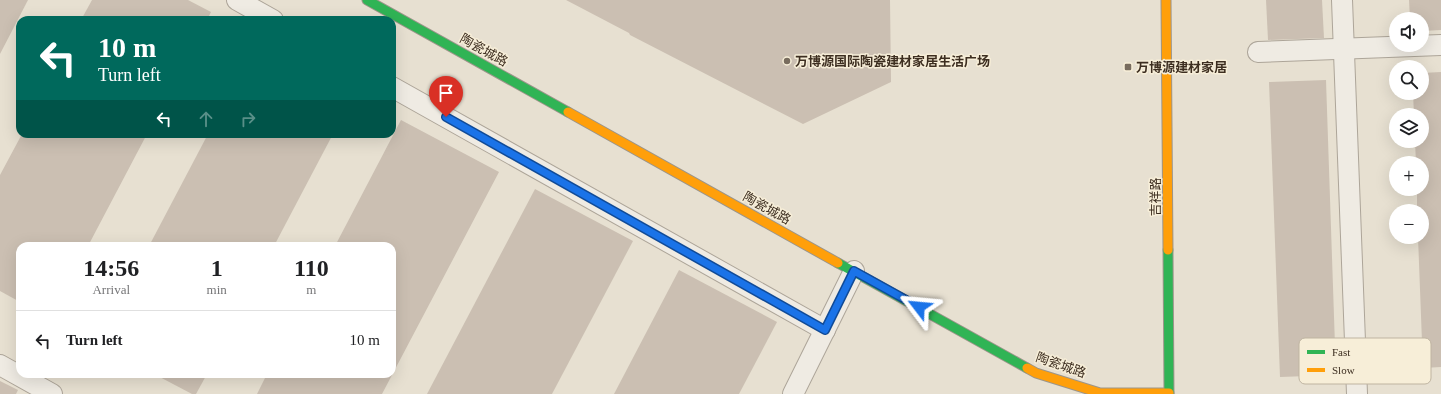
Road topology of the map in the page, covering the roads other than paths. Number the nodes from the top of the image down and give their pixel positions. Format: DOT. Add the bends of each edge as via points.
graph roads {
  1 [pos="237,0"];
  2 [pos="367,0"];
  3 [pos="1166,0"];
  4 [pos="1342,0"];
  5 [pos="266,16"];
  6 [pos="396,16"];
  7 [pos="396,16"];
  8 [pos="1441,45"];
  9 [pos="1344,48"];
  10 [pos="1258,52"];
  11 [pos="396,89"];
  12 [pos="854,271"];
  13 [pos="825,330"];
  14 [pos="1355,338"];
  15 [pos="0,365"];
  16 [pos="16,374"];
  17 [pos="23,378"];
  18 [pos="1357,384"];
  19 [pos="52,394"];
  20 [pos="793,394"];
  21 [pos="1169,394"];
  22 [pos="1357,394"];
  1 -- 5 [label="lane"];
  2 -- 7 [label="street, 陶瓷城路"];
  3 -- 21 [label="street, 吉祥路"];
  4 -- 9 [label="lane"];
  6 -- 12 [label="street, 陶瓷城路"];
  8 -- 9 [label="lane"];
  9 -- 10 [label="lane"];
  9 -- 14 [label="lane"];
  11 -- 13 [label="lane"];
  12 -- 13 [label="lane"];
  12 -- 21 [label="street, 陶瓷城路" via="1036,373 1100,393"];
  13 -- 20 [label="lane"];
  15 -- 16 [label="lane"];
  17 -- 19 [label="lane"];
  18 -- 22 [label="lane"];
}
